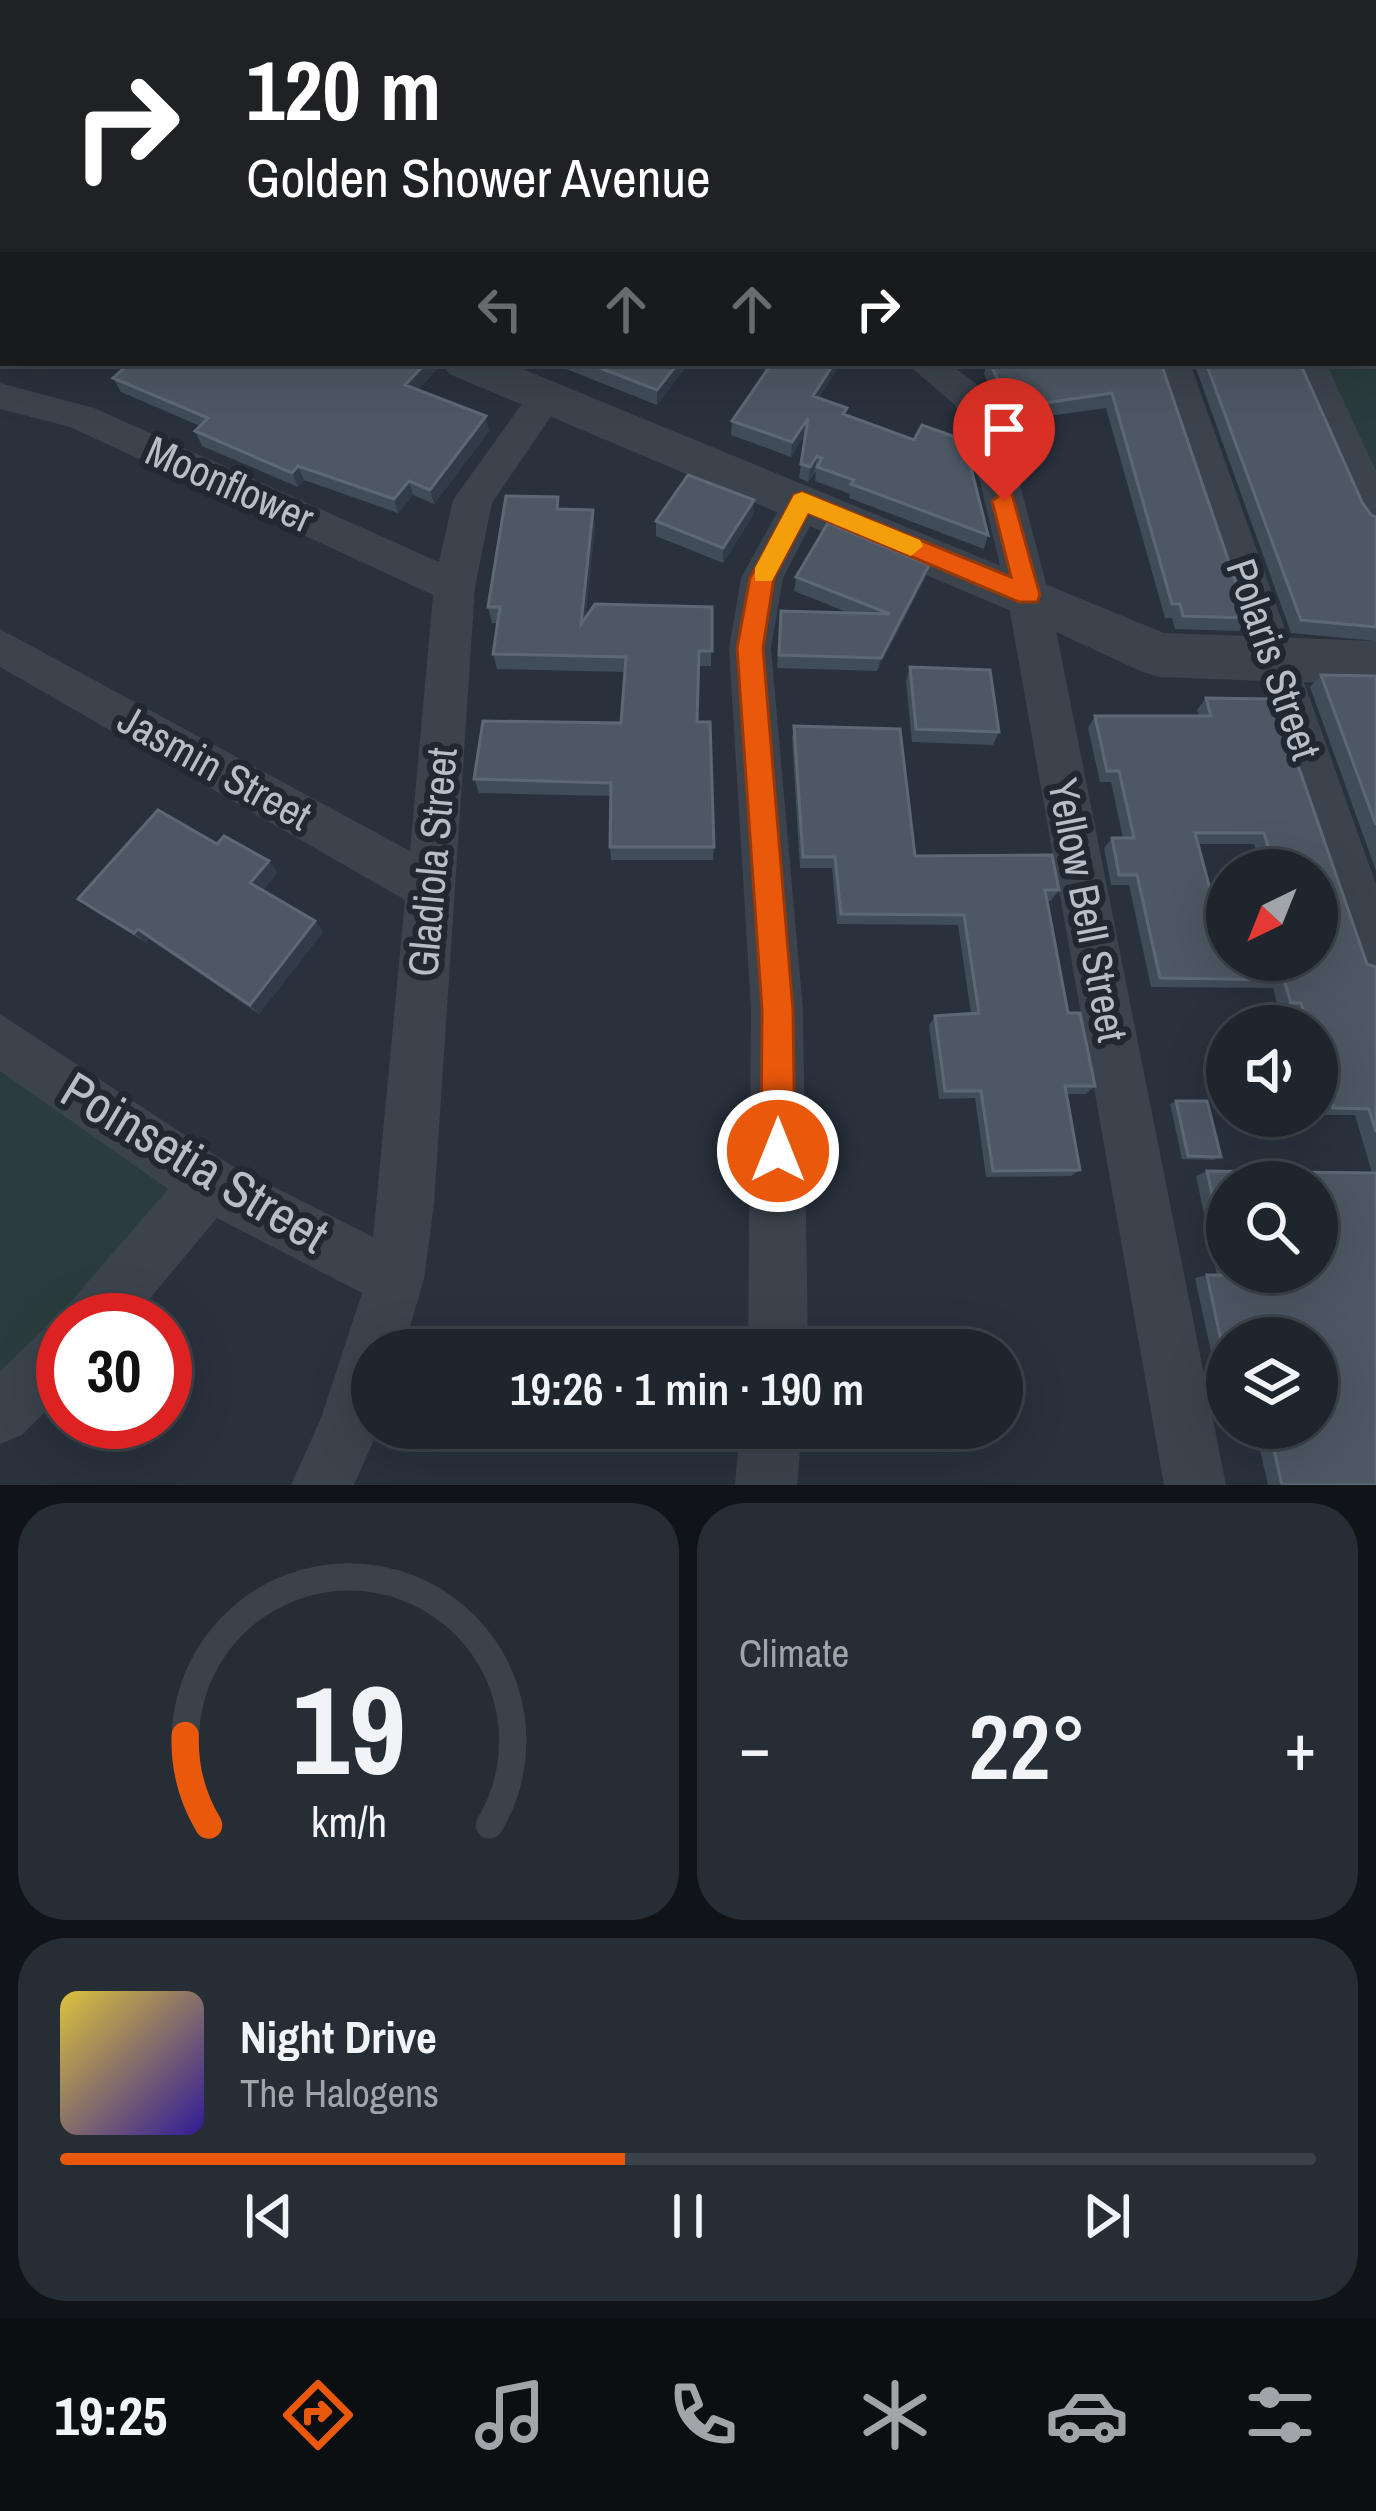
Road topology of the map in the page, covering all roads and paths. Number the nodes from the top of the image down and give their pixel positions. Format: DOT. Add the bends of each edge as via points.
graph roads {
  1 [pos="472,366"];
  2 [pos="929,366"];
  3 [pos="1173,366"];
  4 [pos="1309,366"];
  5 [pos="0,396"];
  6 [pos="547,396"];
  7 [pos="802,501"];
  8 [pos="1376,514"];
  9 [pos="454,587"];
  10 [pos="1028,595"];
  11 [pos="0,646"];
  12 [pos="1276,662"];
  13 [pos="1376,663"];
  14 [pos="430,888"];
  15 [pos="1376,954"];
  16 [pos="0,1040"];
  17 [pos="209,1184"];
  18 [pos="394,1279"];
  19 [pos="117,1293"];
  20 [pos="379,1329"];
  21 [pos="778,1329"];
  22 [pos="36,1378"];
  23 [pos="0,1413"];
  24 [pos="351,1420"];
  25 [pos="769,1449"];
  26 [pos="322,1485"];
  27 [pos="766,1485"];
  28 [pos="1195,1485"];
  1 -- 6 [label="street"];
  2 -- 10 [label="street, Yellow Bell Street" via="969,397 987,431"];
  3 -- 12 [label="street, Polaris Street"];
  4 -- 8 [label="street"];
  5 -- 9 [label="street, Moonflower" via="81,417"];
  6 -- 7 [label="street"];
  6 -- 9 [label="street, Gladiola Street" via="473,500"];
  7 -- 10 [label="street"];
  7 -- 21 [label="street" via="762,578 750,648 777,1010"];
  9 -- 14 [label="street, Gladiola Street"];
  10 -- 12 [label="street" via="1159,655"];
  10 -- 28 [label="street, Yellow Bell Street"];
  11 -- 14 [label="street, Jasmin Street"];
  12 -- 13 [label="street"];
  12 -- 15 [label="street, Polaris Street"];
  14 -- 18 [label="street, Gladiola Street"];
  16 -- 17 [label="street, Poinsetia Street"];
  17 -- 18 [label="street, Poinsetia Street"];
  17 -- 19 [label="street"];
  18 -- 20 [label="street, Gladiola Street"];
  22 -- 23 [label="street"];
  24 -- 26 [label="street, Gladiola Street"];
  25 -- 27 [label="street"];
}
